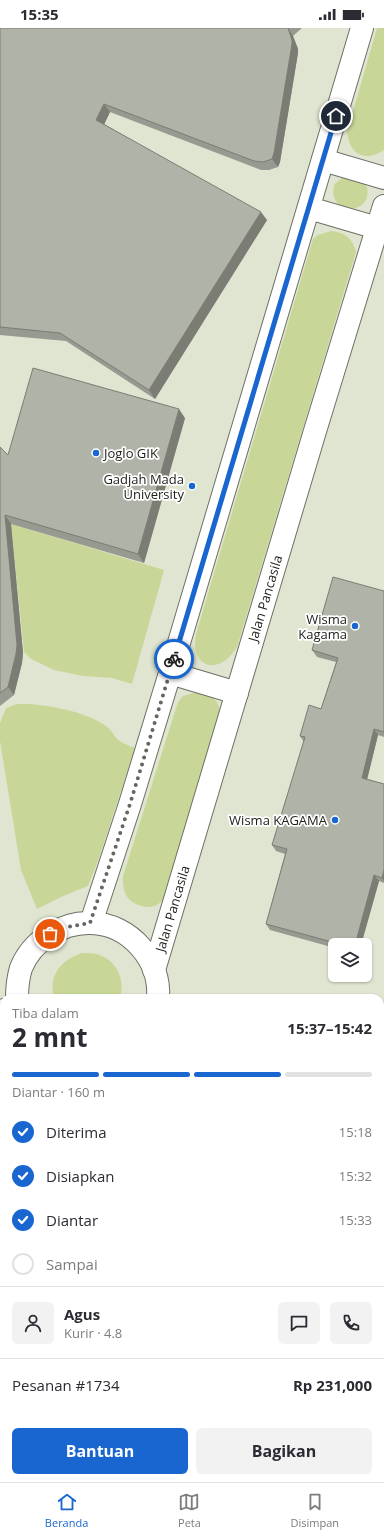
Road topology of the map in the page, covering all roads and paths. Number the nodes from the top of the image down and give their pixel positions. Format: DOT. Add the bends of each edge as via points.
graph roads {
  1 [pos="362,28"];
  2 [pos="323,160"];
  3 [pos="384,178"];
  4 [pos="384,206"];
  5 [pos="309,208"];
  6 [pos="381,229"];
  7 [pos="170,673"];
  8 [pos="238,693"];
  9 [pos="90,923"];
  10 [pos="154,970"];
  11 [pos="17,994"];
  12 [pos="158,994"];
  1 -- 2 [label="street"];
  2 -- 3 [label="street"];
  2 -- 5 [label="street"];
  4 -- 6 [label="street, Jalan Pancasila"];
  5 -- 6 [label="street"];
  5 -- 7 [label="street"];
  6 -- 8 [label="street, Jalan Pancasila" via="315,431"];
  7 -- 8 [label="street"];
  7 -- 9 [label="street"];
  8 -- 10 [label="street, Jalan Pancasila"];
  9 -- 10 [label="street" via="110,927 132,939 141,947"];
  9 -- 11 [label="street" via="62,928 40,941 21,967"];
  10 -- 12 [label="street"];
}
